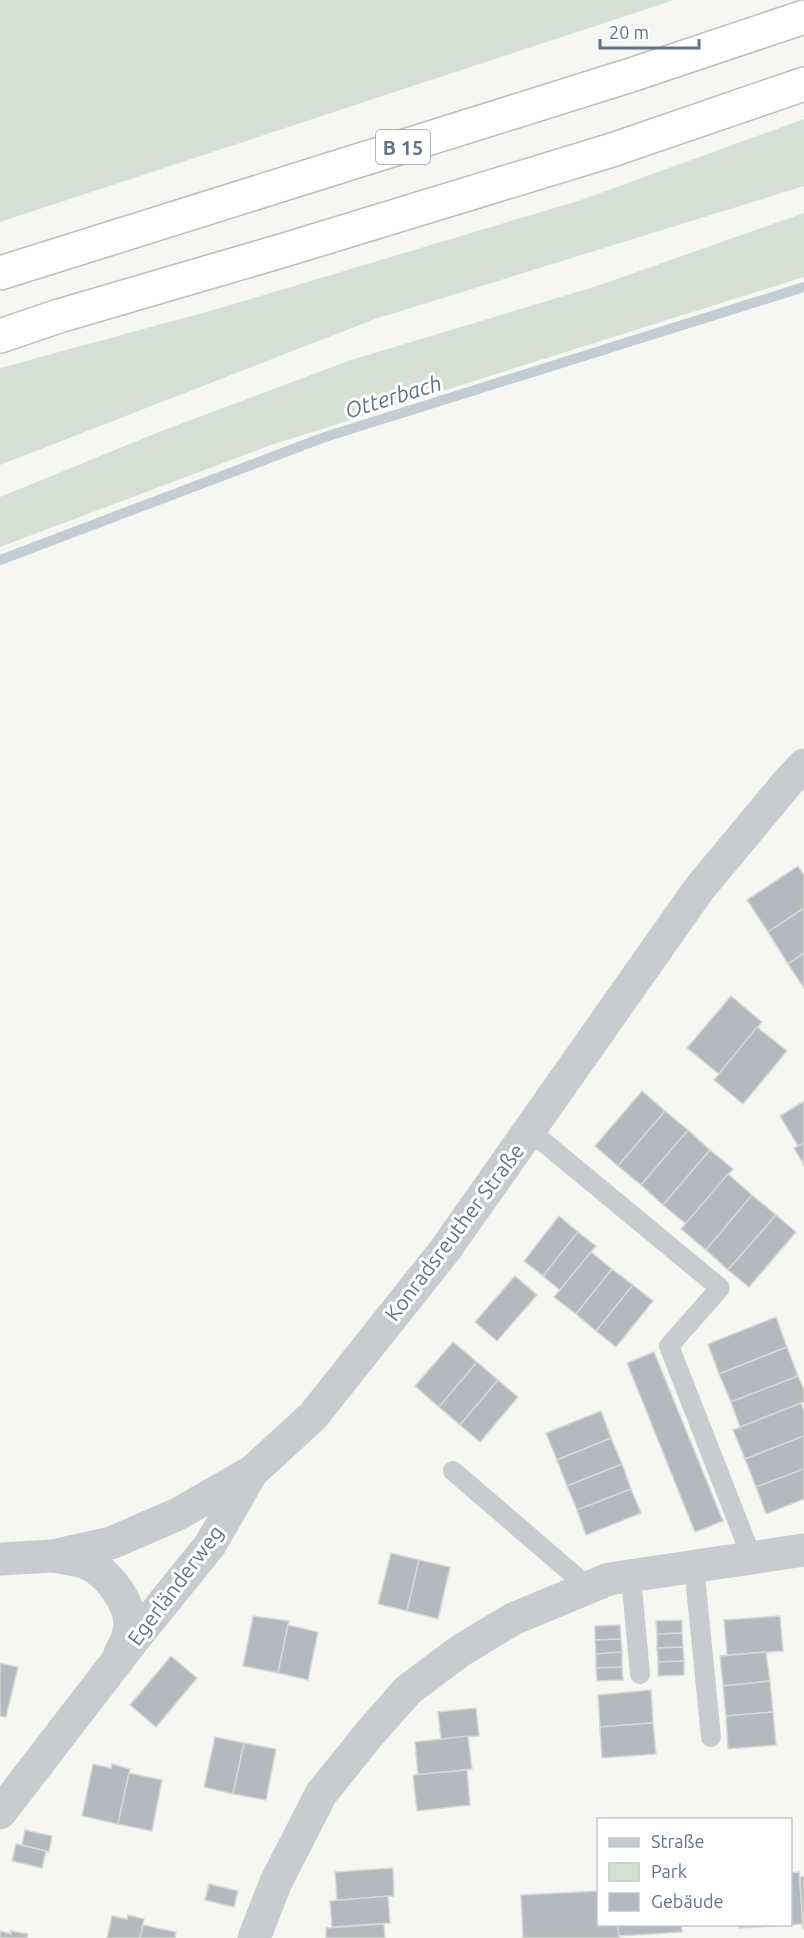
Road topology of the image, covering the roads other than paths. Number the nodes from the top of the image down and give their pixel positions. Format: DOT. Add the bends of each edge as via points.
graph roads {
  1 [pos="804,17"];
  2 [pos="804,84"];
  3 [pos="0,273"];
  4 [pos="0,336"];
  5 [pos="798,781"];
  6 [pos="530,1130"];
  7 [pos="253,1471"];
  8 [pos="453,1471"];
  9 [pos="804,1550"];
  10 [pos="52,1556"];
  11 [pos="752,1558"];
  12 [pos="0,1559"];
  13 [pos="694,1566"];
  14 [pos="631,1577"];
  15 [pos="588,1587"];
  16 [pos="112,1668"];
  17 [pos="640,1674"];
  18 [pos="711,1737"];
  19 [pos="0,1813"];
  20 [pos="254,1938"];
  1 -- 3 [label="highway, B 15"];
  2 -- 4 [label="highway" via="612,150"];
  5 -- 6 [label="street, Konradsreuther Straße" via="699,889"];
  6 -- 7 [label="street, Konradsreuther Straße" via="445,1250 313,1416"];
  6 -- 11 [label="lane" via="720,1287 669,1346"];
  7 -- 10 [label="street, Konradsreuther Straße" via="178,1514 111,1543"];
  7 -- 16 [label="street, Egerländerweg" via="210,1545"];
  8 -- 15 [label="lane"];
  9 -- 11 [label="street"];
  10 -- 12 [label="street, Konradsreuther Straße"];
  10 -- 16 [label="street, Egerländerweg" via="87,1563 106,1576 128,1610 126,1643"];
  11 -- 13 [label="street"];
  13 -- 14 [label="street"];
  13 -- 18 [label="lane"];
  14 -- 15 [label="street" via="609,1579"];
  14 -- 17 [label="lane"];
  15 -- 20 [label="street" via="513,1619 460,1651 408,1690 321,1794 276,1882"];
  16 -- 19 [label="street, Egerländerweg"];
}
